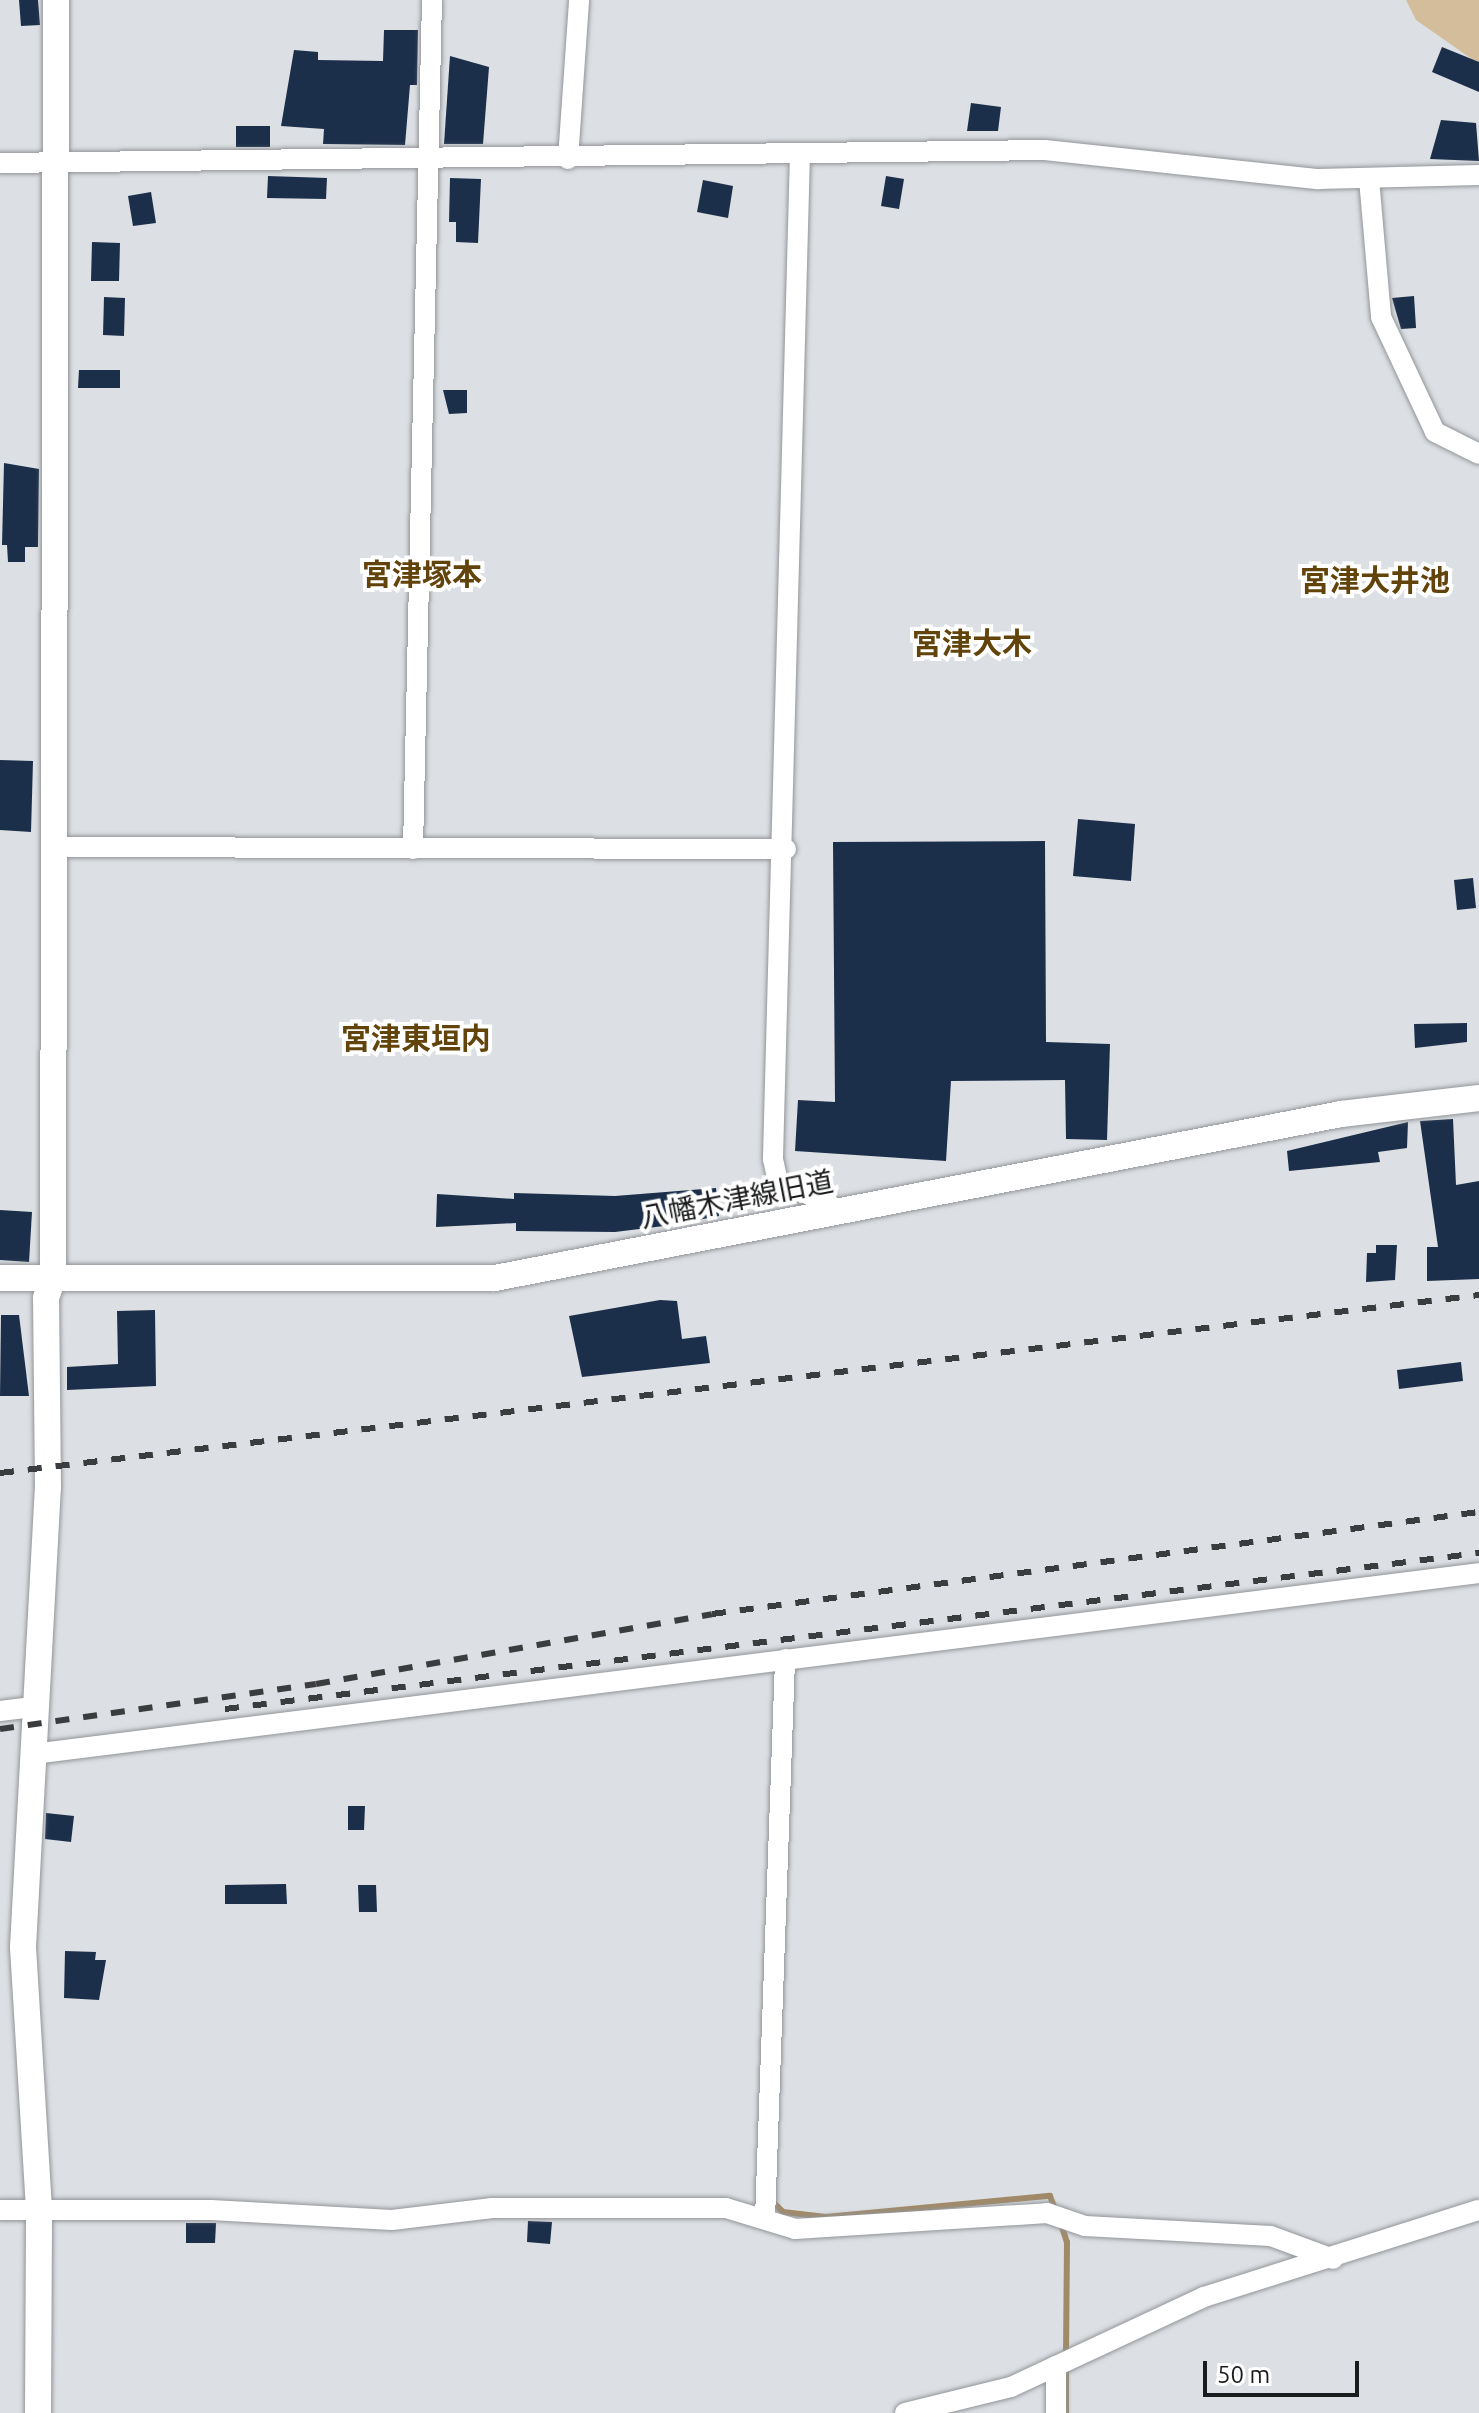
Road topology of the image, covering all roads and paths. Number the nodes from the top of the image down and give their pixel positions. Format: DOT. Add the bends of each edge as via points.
graph roads {
  1 [pos="56,0"];
  2 [pos="432,0"];
  3 [pos="579,0"];
  4 [pos="800,153"];
  5 [pos="568,159"];
  6 [pos="426,160"];
  7 [pos="0,163"];
  8 [pos="61,164"];
  9 [pos="1479,175"];
  10 [pos="1369,179"];
  11 [pos="1479,454"];
  12 [pos="54,847"];
  13 [pos="413,849"];
  14 [pos="786,849"];
  15 [pos="1479,1098"];
  16 [pos="834,1213"];
  17 [pos="0,1278"];
  18 [pos="53,1278"];
  19 [pos="1479,1573"];
  20 [pos="785,1659"];
  21 [pos="35,1707"];
  22 [pos="0,1711"];
  23 [pos="33,1754"];
  24 [pos="39,2209"];
  25 [pos="0,2210"];
  26 [pos="1479,2210"];
  27 [pos="765,2219"];
  28 [pos="1333,2259"];
  29 [pos="1056,2366"];
  30 [pos="38,2413"];
  31 [pos="905,2413"];
  32 [pos="1056,2413"];
  1 -- 8 [label="street"];
  2 -- 6 [label="street"];
  3 -- 5 [label="street"];
  4 -- 5 [label="street"];
  4 -- 10 [label="street" via="1045,150 1227,172"];
  4 -- 14 [label="street"];
  5 -- 6 [label="street"];
  6 -- 8 [label="street"];
  6 -- 13 [label="street"];
  7 -- 8 [label="street"];
  8 -- 12 [label="street"];
  9 -- 10 [label="street"];
  10 -- 11 [label="street" via="1381,317 1435,432"];
  12 -- 13 [label="street"];
  12 -- 18 [label="street"];
  13 -- 14 [label="street"];
  14 -- 16 [label="street" via="774,1176 784,1186 828,1202"];
  15 -- 16 [label="street, 八幡木津線旧道" via="1341,1114"];
  16 -- 18 [label="street, 八幡木津線旧道" via="495,1278"];
  17 -- 18 [label="street, 八幡木津線旧道"];
  18 -- 21 [label="street" via="46,1298 48,1487"];
  19 -- 20 [label="street"];
  20 -- 23 [label="street"];
  20 -- 27 [label="street"];
  21 -- 22 [label="street"];
  21 -- 23 [label="street"];
  23 -- 24 [label="street" via="23,1947"];
  24 -- 25 [label="street"];
  24 -- 27 [label="street" via="392,2220 492,2208 726,2208"];
  24 -- 30 [label="street"];
  26 -- 28 [label="street"];
  27 -- 28 [label="street" via="795,2229 1047,2213 1085,2226 1271,2236"];
  28 -- 29 [label="street" via="1204,2297"];
  29 -- 31 [label="street" via="1011,2387"];
  29 -- 32 [label="street"];
}
